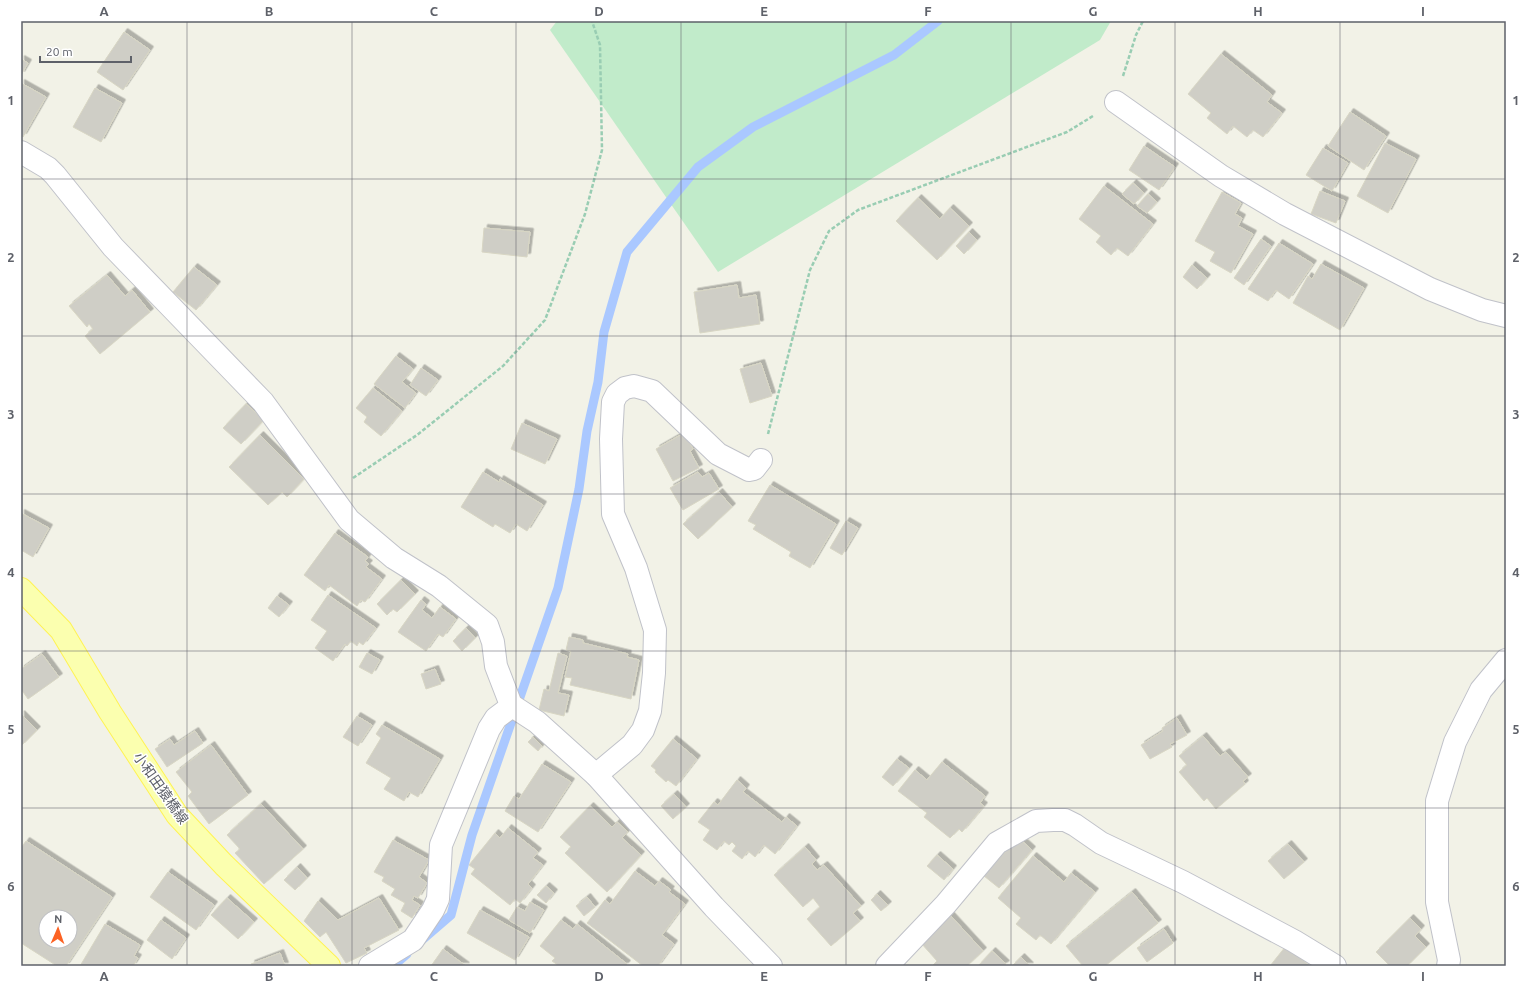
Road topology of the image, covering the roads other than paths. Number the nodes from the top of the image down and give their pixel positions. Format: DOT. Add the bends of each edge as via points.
graph roads {
  1 [pos="1116,102"];
  2 [pos="21,152"];
  3 [pos="1506,316"];
  4 [pos="761,460"];
  5 [pos="21,589"];
  6 [pos="1506,660"];
  7 [pos="513,706"];
  8 [pos="596,775"];
  9 [pos="329,966"];
  10 [pos="370,966"];
  11 [pos="771,966"];
  12 [pos="887,966"];
  13 [pos="1335,966"];
  14 [pos="1448,966"];
  1 -- 3 [label="street" via="1221,176 1285,214 1430,288 1482,310"];
  2 -- 7 [label="street" via="55,175 113,247 263,402 349,520 394,558 439,586 486,625 493,642 496,666 505,693"];
  4 -- 8 [label="street" via="754,468 748,470 718,454 652,391 641,387 625,388 617,394 613,402 611,439 613,514 636,568 655,630 654,673 650,711 643,730 632,745"];
  5 -- 9 [label="main road, 小和田猿橋線" via="61,630 176,815"];
  6 -- 14 [label="street" via="1481,690 1455,742 1437,801 1437,902 1449,960"];
  7 -- 8 [label="street" via="537,722"];
  7 -- 10 [label="street" via="496,718 489,729 441,845 438,899 434,910 413,940"];
  8 -- 11 [label="street" via="714,907"];
  12 -- 13 [label="street" via="946,904 997,843 1036,821 1053,820 1065,820 1101,843 1183,882 1294,941"];
}
